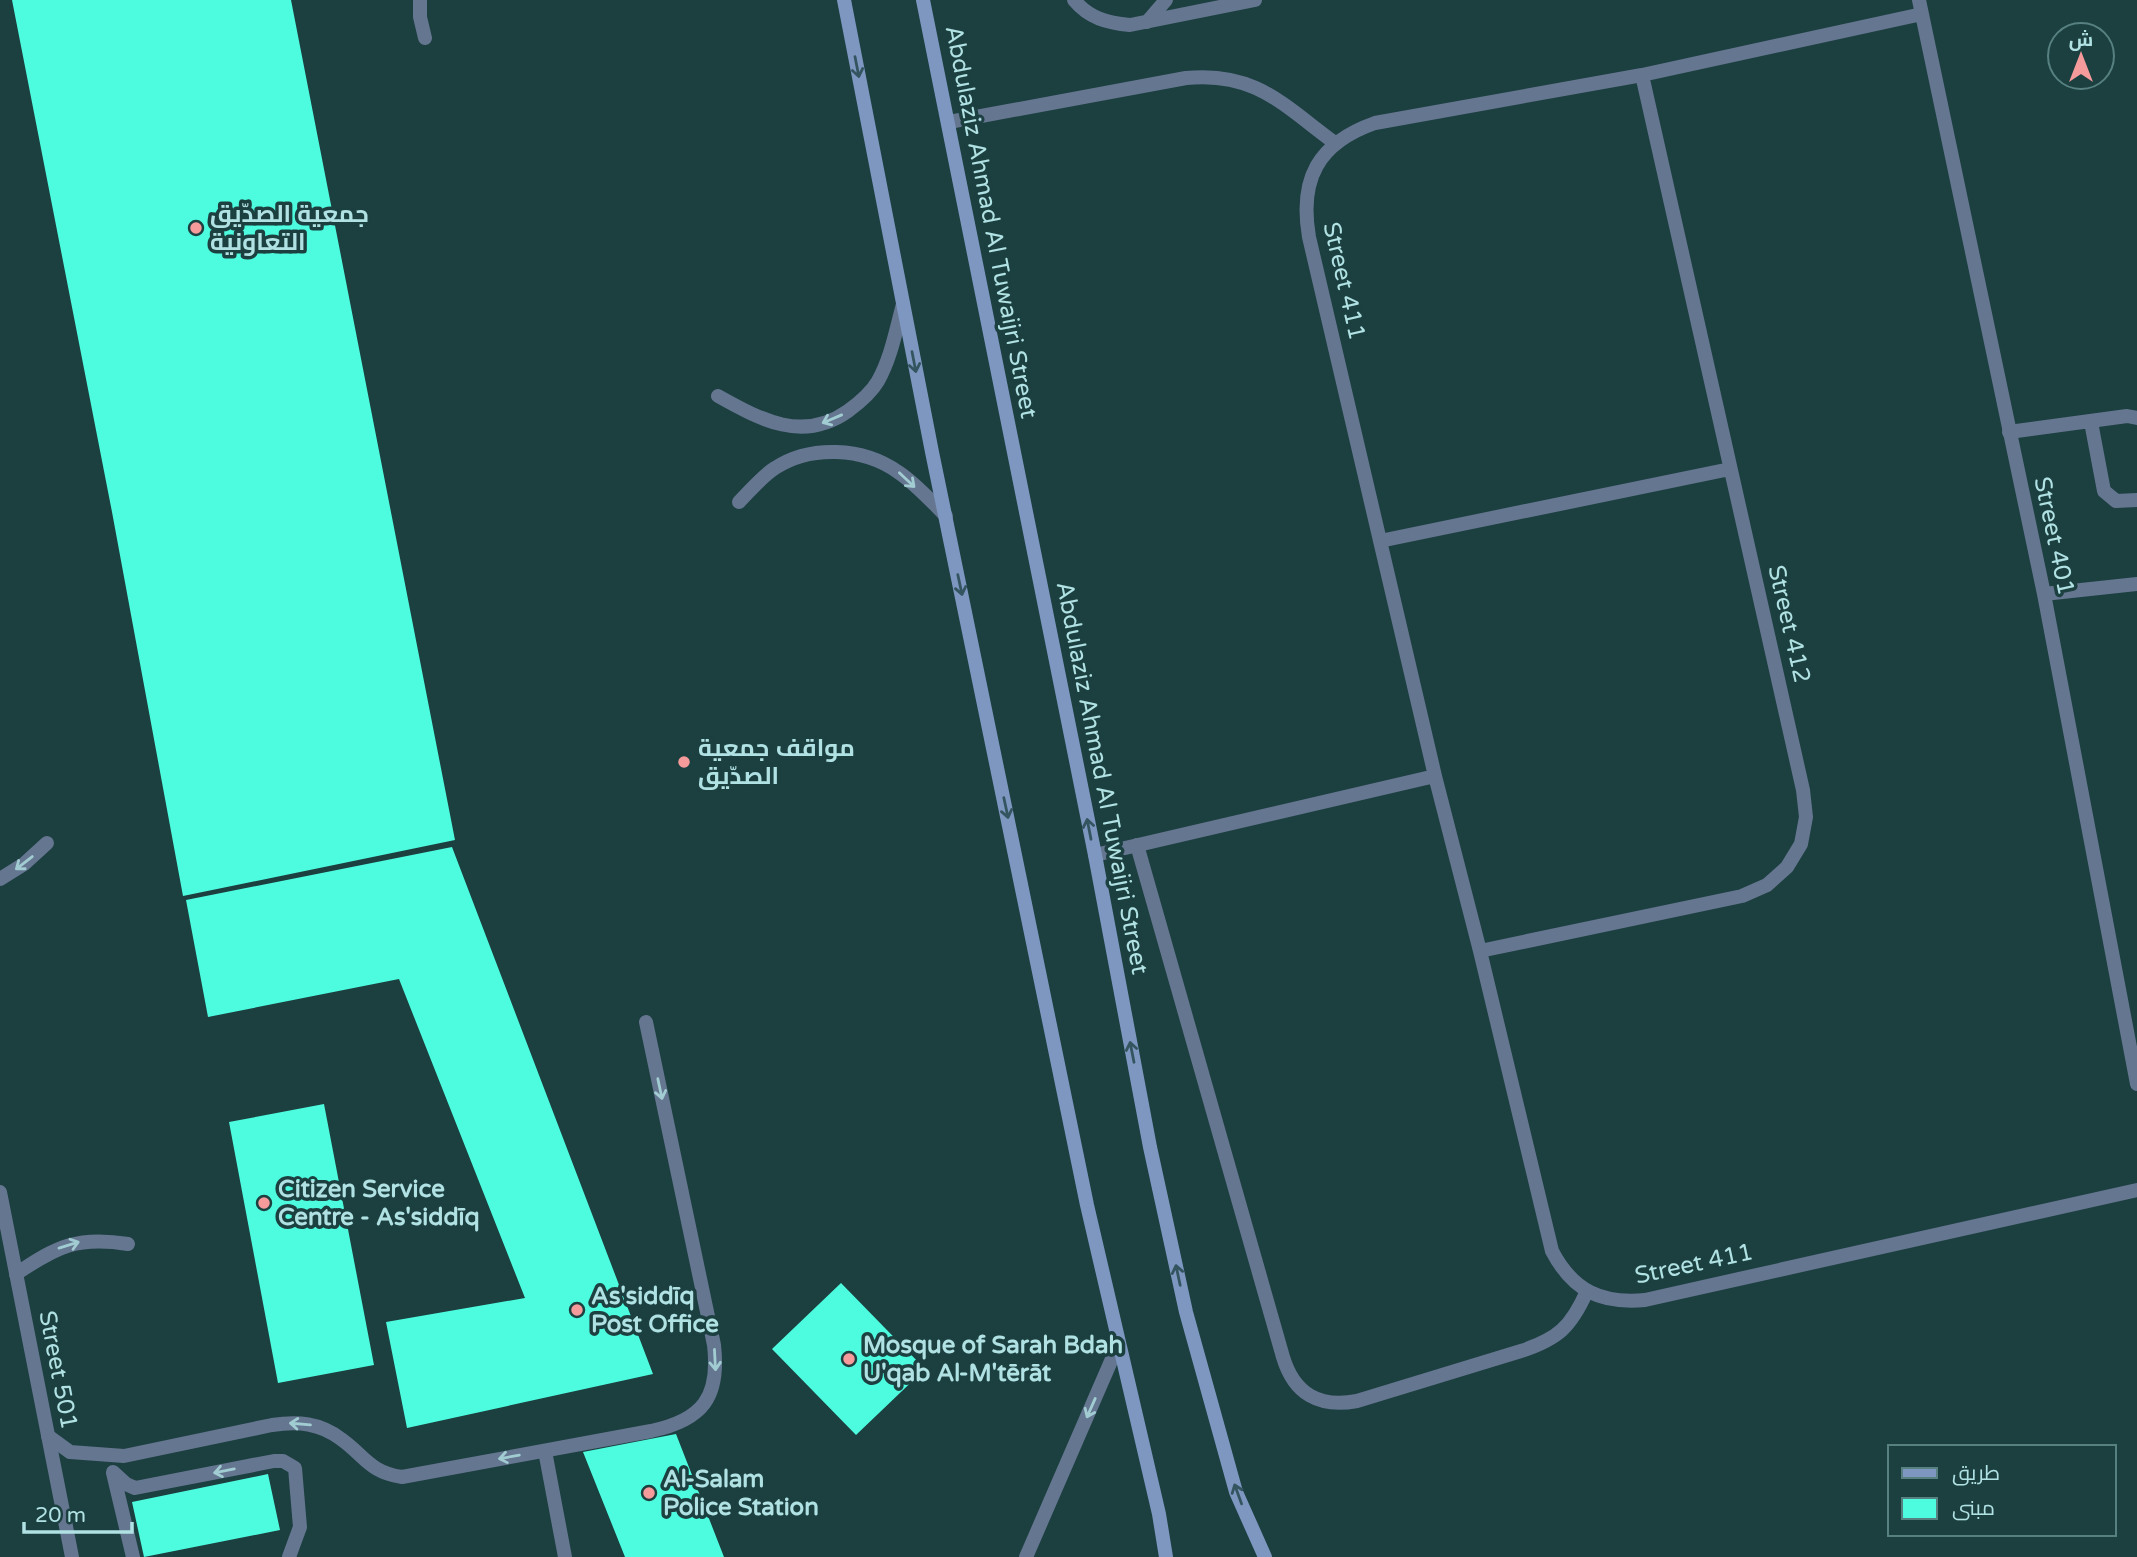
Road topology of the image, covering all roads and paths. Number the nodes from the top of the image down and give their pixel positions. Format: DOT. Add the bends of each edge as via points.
graph roads {
  1 [pos="420,0"];
  2 [pos="844,0"];
  3 [pos="923,0"];
  4 [pos="1074,0"];
  5 [pos="1166,0"];
  6 [pos="1255,0"];
  7 [pos="1920,7"];
  8 [pos="1146,23"];
  9 [pos="425,38"];
  10 [pos="1642,75"];
  11 [pos="949,122"];
  12 [pos="1335,143"];
  13 [pos="903,304"];
  14 [pos="718,396"];
  15 [pos="2137,418"];
  16 [pos="2091,422"];
  17 [pos="2009,432"];
  18 [pos="1730,469"];
  19 [pos="2137,500"];
  20 [pos="739,502"];
  21 [pos="946,516"];
  22 [pos="1380,541"];
  23 [pos="2137,584"];
  24 [pos="2044,594"];
  25 [pos="1435,776"];
  26 [pos="47,843"];
  27 [pos="1137,845"];
  28 [pos="1095,855"];
  29 [pos="0,879"];
  30 [pos="1480,951"];
  31 [pos="646,1022"];
  32 [pos="2137,1084"];
  33 [pos="2137,1190"];
  34 [pos="0,1192"];
  35 [pos="128,1244"];
  36 [pos="16,1274"];
  37 [pos="1587,1291"];
  38 [pos="1118,1345"];
  39 [pos="48,1436"];
  40 [pos="545,1451"];
  41 [pos="93,1455"];
  42 [pos="113,1472"];
  43 [pos="72,1557"];
  44 [pos="133,1557"];
  45 [pos="289,1557"];
  46 [pos="565,1557"];
  47 [pos="1026,1557"];
  48 [pos="1166,1557"];
  49 [pos="1265,1557"];
  1 -- 9 [label="street"];
  2 -- 13 [label="street, one-way"];
  3 -- 11 [label="street, Abdulaziz Ahmad Al Tuwaijri Street"];
  4 -- 8 [label="street" via="1104,21"];
  5 -- 8 [label="street"];
  6 -- 8 [label="street"];
  7 -- 10 [label="street, Street 411"];
  7 -- 17 [label="street, Street 401"];
  10 -- 12 [label="street, Street 411" via="1374,124"];
  10 -- 18 [label="street, Street 412"];
  11 -- 12 [label="street" via="1186,78 1224,77 1261,89"];
  28 -- 11 [label="street, Abdulaziz Ahmad Al Tuwaijri Street, one-way"];
  12 -- 22 [label="street, Street 411" via="1318,163 1308,186 1305,211"];
  13 -- 14 [label="street, one-way" via="891,353 877,383 835,420 807,427 786,426 758,418"];
  13 -- 21 [label="street, one-way"];
  15 -- 16 [label="street"];
  16 -- 17 [label="street"];
  16 -- 19 [label="street" via="2104,491 2116,501"];
  17 -- 24 [label="street, Street 401"];
  18 -- 22 [label="street"];
  18 -- 30 [label="street, Street 412" via="1802,790 1806,817 1801,844 1787,867 1767,885 1742,896"];
  20 -- 21 [label="street, one-way" via="773,469 798,457 839,452 864,456 898,471"];
  21 -- 38 [label="street, one-way"];
  22 -- 25 [label="street, Street 411"];
  23 -- 24 [label="street"];
  24 -- 32 [label="street, Street 401"];
  25 -- 27 [label="street"];
  25 -- 30 [label="street, Street 411"];
  26 -- 29 [label="street, one-way"];
  27 -- 28 [label="street"];
  27 -- 37 [label="street" via="1283,1357 1297,1386 1324,1402 1341,1404 1532,1347 1562,1330"];
  49 -- 28 [label="street, Abdulaziz Ahmad Al Tuwaijri Street, one-way" via="1236,1492 1186,1312"];
  30 -- 37 [label="street, Street 411" via="1552,1251 1560,1267"];
  31 -- 40 [label="street, one-way" via="714,1345 714,1386 705,1404 674,1426"];
  33 -- 37 [label="street, Street 411" via="1646,1300 1615,1300"];
  34 -- 36 [label="street, Street 501"];
  36 -- 35 [label="street, one-way" via="60,1247 82,1241"];
  36 -- 39 [label="street, Street 501"];
  38 -- 47 [label="street, one-way"];
  38 -- 48 [label="street"];
  39 -- 41 [label="street" via="70,1452"];
  39 -- 43 [label="street, Street 501"];
  40 -- 41 [label="street, one-way" via="401,1477 377,1470 328,1430 291,1422 124,1456"];
  40 -- 46 [label="street"];
  41 -- 42 [label="street"];
  42 -- 44 [label="street"];
  45 -- 42 [label="street, one-way" via="300,1527 295,1468 290,1463 274,1461 135,1488"];
}
